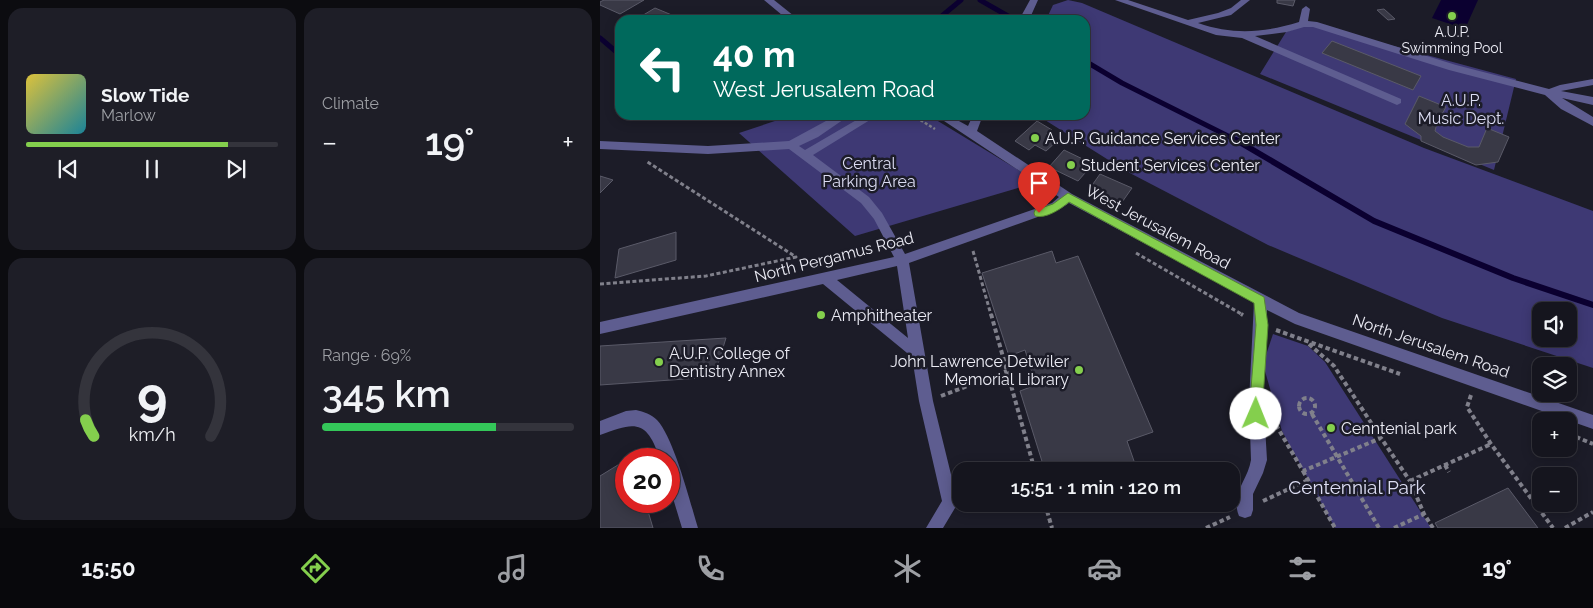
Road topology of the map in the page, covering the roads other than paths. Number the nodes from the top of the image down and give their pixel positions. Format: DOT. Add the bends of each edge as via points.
graph roads {
  1 [pos="768,0"];
  2 [pos="1034,0"];
  3 [pos="1119,0"];
  4 [pos="1246,0"];
  5 [pos="1306,9"];
  6 [pos="788,15"];
  7 [pos="1027,15"];
  8 [pos="1190,22"];
  9 [pos="1304,24"];
  10 [pos="1244,35"];
  11 [pos="1593,82"];
  12 [pos="1549,93"];
  13 [pos="1397,101"];
  14 [pos="1593,101"];
  15 [pos="837,120"];
  16 [pos="864,120"];
  17 [pos="949,120"];
  18 [pos="976,120"];
  19 [pos="1593,122"];
  20 [pos="971,132"];
  21 [pos="600,145"];
  22 [pos="791,145"];
  23 [pos="805,155"];
  24 [pos="1068,197"];
  25 [pos="902,260"];
  26 [pos="824,277"];
  27 [pos="1260,300"];
  28 [pos="600,328"];
  29 [pos="917,353"];
  30 [pos="1593,422"];
  31 [pos="600,428"];
  32 [pos="665,448"];
  33 [pos="680,497"];
  34 [pos="1244,510"];
  35 [pos="690,528"];
  36 [pos="934,528"];
  1 -- 6 [label="lane"];
  2 -- 7 [label="lane"];
  3 -- 8 [label="lane"];
  4 -- 8 [label="lane" via="1226,14"];
  5 -- 9 [label="lane"];
  8 -- 10 [label="lane" via="1219,33"];
  9 -- 10 [label="lane"];
  9 -- 12 [label="lane" via="1314,24 1396,51"];
  10 -- 13 [label="lane"];
  11 -- 12 [label="lane"];
  12 -- 14 [label="lane"];
  12 -- 19 [label="lane"];
  15 -- 22 [label="lane"];
  16 -- 23 [label="lane"];
  17 -- 20 [label="lane, West Jerusalem Road"];
  18 -- 20 [label="lane"];
  20 -- 24 [label="lane, West Jerusalem Road"];
  21 -- 22 [label="lane" via="708,150"];
  22 -- 23 [label="lane"];
  23 -- 25 [label="lane" via="865,200 878,216"];
  24 -- 25 [label="lane, North Pergamus Road" via="1056,206"];
  24 -- 27 [label="lane, West Jerusalem Road"];
  25 -- 26 [label="lane, North Pergamus Road"];
  25 -- 29 [label="lane"];
  26 -- 28 [label="lane, North Pergamus Road"];
  26 -- 29 [label="lane"];
  27 -- 30 [label="lane, North Jerusalem Road" via="1295,318"];
  27 -- 34 [label="lane" via="1262,325 1256,398 1259,463 1245,490"];
  29 -- 36 [label="lane" via="950,503"];
  31 -- 32 [label="lane" via="617,420 638,416 651,423"];
  33 -- 35 [label="lane"];
}
